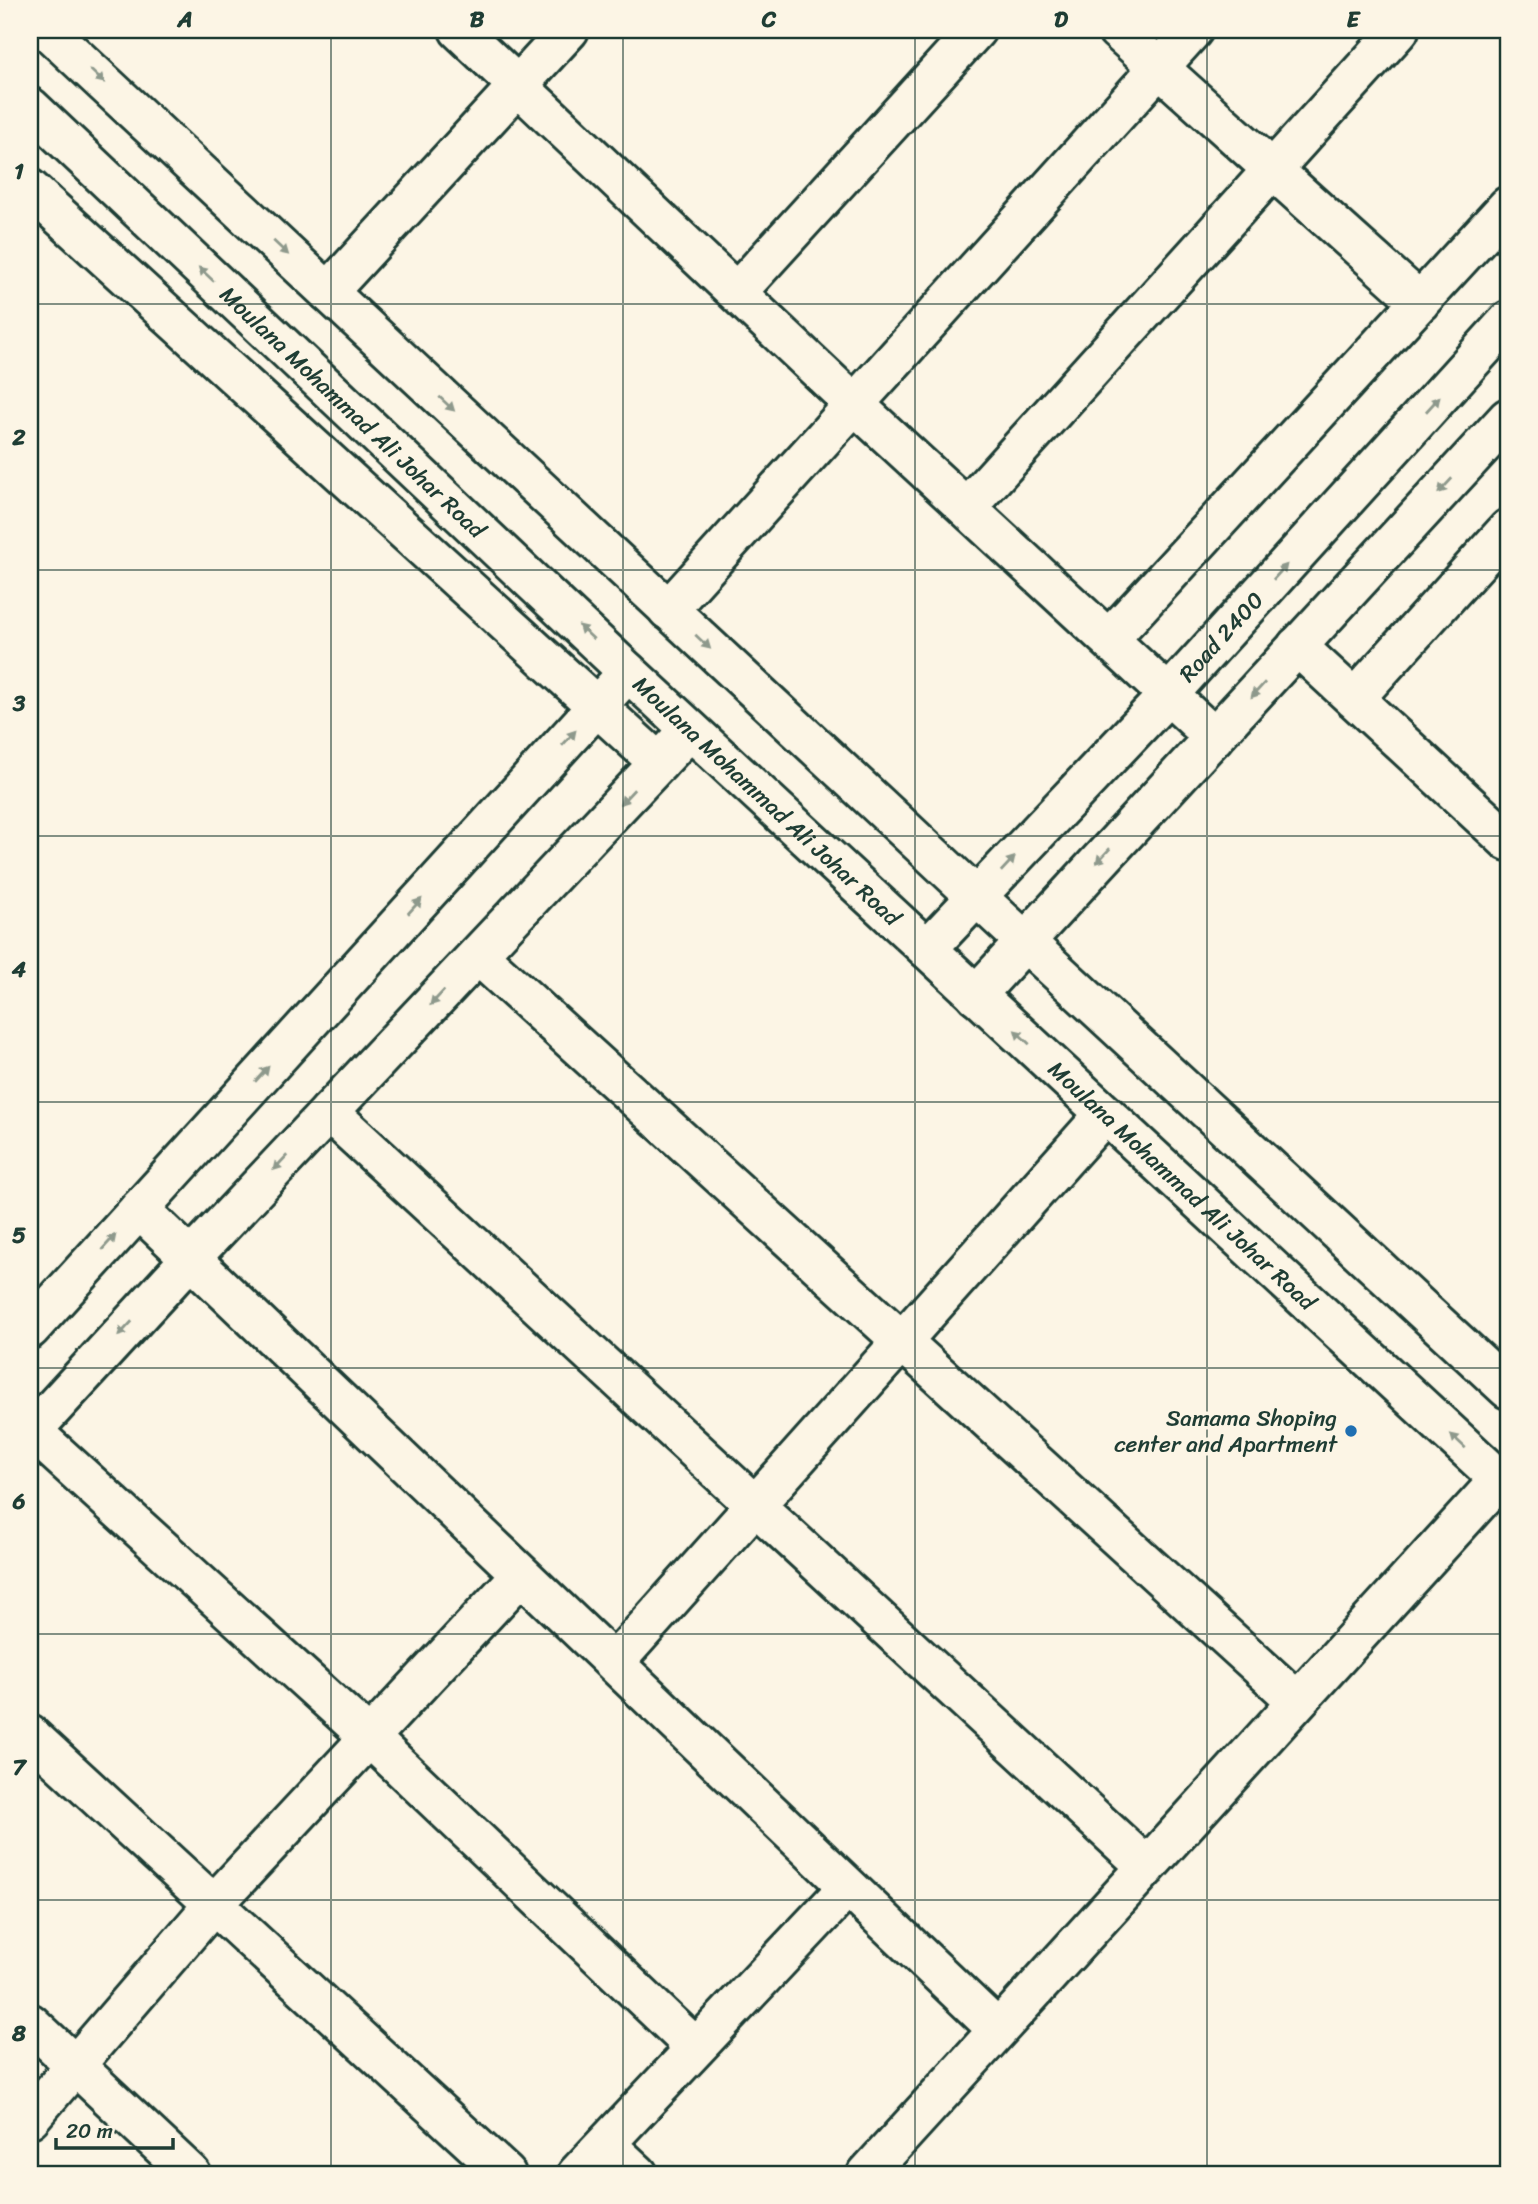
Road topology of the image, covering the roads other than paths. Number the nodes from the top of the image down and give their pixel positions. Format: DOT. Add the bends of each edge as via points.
graph roads {
  1 [pos="47,30"];
  2 [pos="459,30"];
  3 [pos="569,30"];
  4 [pos="976,30"];
  5 [pos="1117,30"];
  6 [pos="1192,30"];
  7 [pos="1399,30"];
  8 [pos="1158,67"];
  9 [pos="518,85"];
  10 [pos="30,107"];
  11 [pos="1273,169"];
  12 [pos="30,189"];
  13 [pos="1508,206"];
  14 [pos="328,292"];
  15 [pos="737,292"];
  16 [pos="1420,302"];
  17 [pos="1508,321"];
  18 [pos="855,404"];
  19 [pos="1508,418"];
  20 [pos="967,507"];
  21 [pos="1508,529"];
  22 [pos="668,610"];
  23 [pos="1109,639"];
  24 [pos="1297,646"];
  25 [pos="628,672"];
  26 [pos="1169,694"];
  27 [pos="1354,699"];
  28 [pos="597,707"];
  29 [pos="690,730"];
  30 [pos="1214,737"];
  31 [pos="659,763"];
  32 [pos="1508,841"];
  33 [pos="977,897"];
  34 [pos="1024,941"];
  35 [pos="927,948"];
  36 [pos="478,955"];
  37 [pos="976,995"];
  38 [pos="328,1112"];
  39 [pos="1105,1114"];
  40 [pos="139,1209"];
  41 [pos="190,1259"];
  42 [pos="30,1329"];
  43 [pos="902,1341"];
  44 [pos="1508,1389"];
  45 [pos="31,1432"];
  46 [pos="1504,1483"];
  47 [pos="755,1506"];
  48 [pos="521,1575"];
  49 [pos="614,1663"];
  50 [pos="1297,1701"];
  51 [pos="30,1735"];
  52 [pos="369,1737"];
  53 [pos="1147,1867"];
  54 [pos="848,1887"];
  55 [pos="213,1905"];
  56 [pos="30,2023"];
  57 [pos="998,2030"];
  58 [pos="696,2048"];
  59 [pos="75,2064"];
  60 [pos="30,2118"];
  61 [pos="606,2144"];
  62 [pos="191,2174"];
  63 [pos="506,2174"];
  64 [pos="577,2174"];
  65 [pos="638,2174"];
  66 [pos="867,2174"];
  1 -- 14 [label="street, one-way"];
  2 -- 9 [label="street"];
  3 -- 9 [label="street"];
  4 -- 15 [label="street"];
  5 -- 8 [label="street"];
  6 -- 8 [label="street"];
  7 -- 11 [label="street"];
  8 -- 11 [label="street"];
  8 -- 18 [label="street"];
  9 -- 14 [label="street"];
  9 -- 15 [label="street"];
  25 -- 10 [label="street, Moulana Mohammad Ali Johar Road, one-way"];
  11 -- 16 [label="street"];
  11 -- 20 [label="street"];
  12 -- 28 [label="street"];
  13 -- 16 [label="street"];
  14 -- 22 [label="street, one-way"];
  15 -- 18 [label="street"];
  16 -- 23 [label="street"];
  26 -- 17 [label="street, Road 2400, one-way"];
  18 -- 20 [label="street"];
  18 -- 22 [label="street"];
  19 -- 24 [label="street, one-way"];
  20 -- 23 [label="street"];
  21 -- 27 [label="street"];
  22 -- 33 [label="street, one-way"];
  23 -- 26 [label="street"];
  24 -- 27 [label="street"];
  24 -- 30 [label="street, one-way"];
  25 -- 28 [label="street"];
  25 -- 29 [label="street, Moulana Mohammad Ali Johar Road"];
  26 -- 30 [label="street"];
  33 -- 26 [label="street, Road 2400, one-way"];
  27 -- 32 [label="street"];
  28 -- 31 [label="street"];
  40 -- 28 [label="street, one-way"];
  29 -- 31 [label="street"];
  29 -- 35 [label="street, Moulana Mohammad Ali Johar Road"];
  30 -- 34 [label="street, one-way"];
  31 -- 36 [label="street, one-way"];
  33 -- 34 [label="street"];
  33 -- 35 [label="street, Road 2400"];
  34 -- 37 [label="street"];
  34 -- 44 [label="street"];
  35 -- 37 [label="street, Moulana Mohammad Ali Johar Road"];
  36 -- 38 [label="street, one-way"];
  36 -- 43 [label="street"];
  39 -- 37 [label="street, Moulana Mohammad Ali Johar Road, one-way"];
  38 -- 41 [label="street, one-way"];
  38 -- 47 [label="street"];
  39 -- 43 [label="street"];
  46 -- 39 [label="street, Moulana Mohammad Ali Johar Road, one-way"];
  40 -- 41 [label="street"];
  42 -- 40 [label="street, one-way"];
  41 -- 45 [label="street, one-way"];
  41 -- 48 [label="street"];
  43 -- 47 [label="street"];
  43 -- 50 [label="street"];
  45 -- 52 [label="street"];
  46 -- 50 [label="street"];
  47 -- 49 [label="street"];
  47 -- 53 [label="street"];
  48 -- 49 [label="street"];
  48 -- 52 [label="street"];
  49 -- 54 [label="street"];
  50 -- 53 [label="street"];
  51 -- 55 [label="street"];
  52 -- 55 [label="street"];
  52 -- 58 [label="street"];
  53 -- 57 [label="street"];
  54 -- 57 [label="street"];
  54 -- 58 [label="street"];
  55 -- 59 [label="street"];
  55 -- 63 [label="street"];
  56 -- 59 [label="street"];
  57 -- 66 [label="street"];
  58 -- 61 [label="street"];
  59 -- 60 [label="street"];
  59 -- 62 [label="street"];
  61 -- 64 [label="street"];
  61 -- 65 [label="street"];
}
